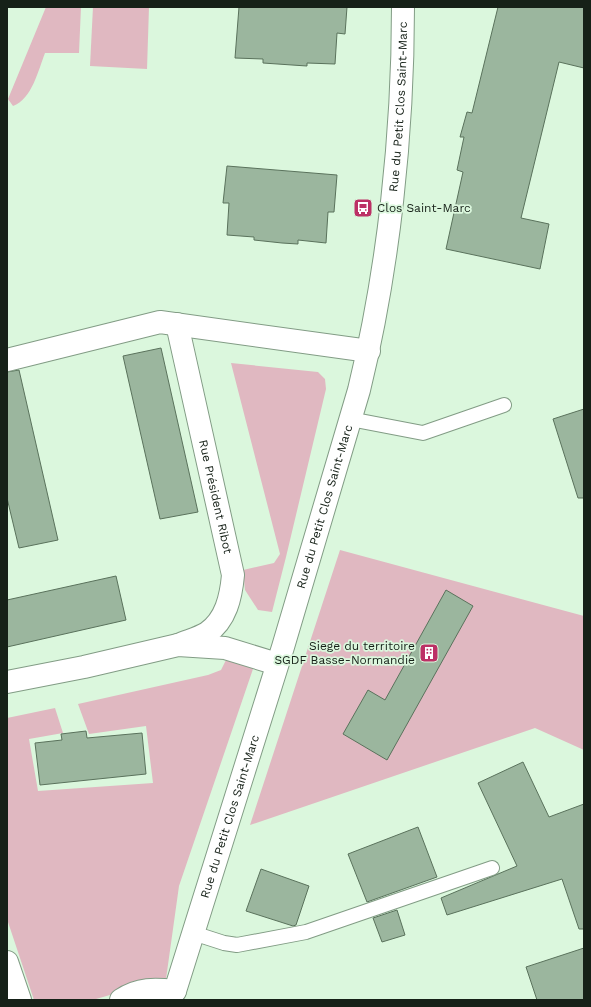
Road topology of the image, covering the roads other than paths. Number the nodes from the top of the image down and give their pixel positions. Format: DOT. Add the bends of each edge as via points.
graph roads {
  1 [pos="403,7"];
  2 [pos="177,324"];
  3 [pos="368,351"];
  4 [pos="8,356"];
  5 [pos="504,405"];
  6 [pos="350,419"];
  7 [pos="178,645"];
  8 [pos="277,664"];
  9 [pos="7,682"];
  10 [pos="492,868"];
  11 [pos="194,933"];
  12 [pos="7,962"];
  13 [pos="181,996"];
  14 [pos="20,1000"];
  15 [pos="121,1000"];
  1 -- 3 [label="street, Rue du Petit Clos Saint-Marc" via="399,124 385,252"];
  2 -- 3 [label="street"];
  2 -- 4 [label="street" via="160,322"];
  2 -- 7 [label="street, Rue Président Ribot" via="233,575 231,591 220,622 206,634"];
  3 -- 6 [label="street, Rue du Petit Clos Saint-Marc"];
  5 -- 6 [label="lane" via="422,434"];
  6 -- 8 [label="street, Rue du Petit Clos Saint-Marc"];
  7 -- 8 [label="street, Rue Président Ribot" via="225,648"];
  7 -- 9 [label="street, Rue Président Ribot"];
  8 -- 11 [label="street, Rue du Petit Clos Saint-Marc"];
  10 -- 11 [label="lane" via="306,932 237,945"];
  11 -- 13 [label="street, Rue du Petit Clos Saint-Marc"];
  12 -- 14 [label="street"];
  13 -- 15 [label="street" via="159,989 139,991"];
}
